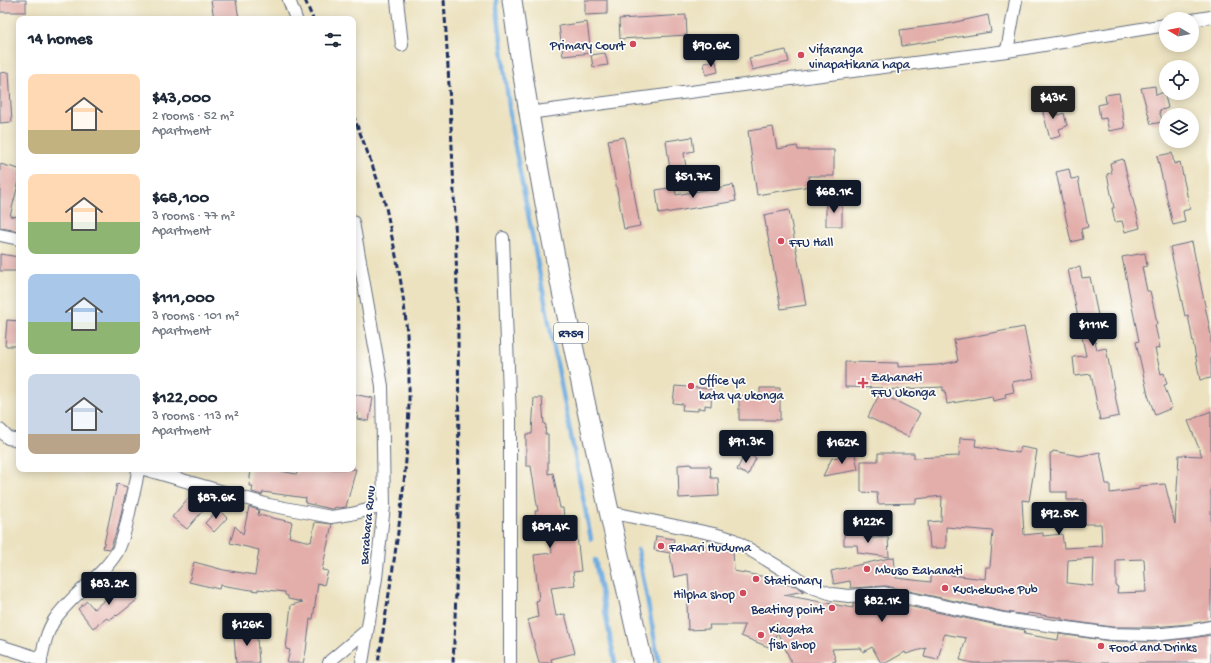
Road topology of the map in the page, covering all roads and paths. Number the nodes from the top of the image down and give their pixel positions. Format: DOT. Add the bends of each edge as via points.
graph roads {
  1 [pos="289,0"];
  2 [pos="397,0"];
  3 [pos="512,0"];
  4 [pos="1016,0"];
  5 [pos="295,16"];
  6 [pos="1211,17"];
  7 [pos="1199,19"];
  8 [pos="1159,25"];
  9 [pos="402,45"];
  10 [pos="1007,51"];
  11 [pos="528,113"];
  12 [pos="0,235"];
  13 [pos="16,238"];
  14 [pos="503,238"];
  15 [pos="356,239"];
  16 [pos="0,430"];
  17 [pos="16,439"];
  18 [pos="138,472"];
  19 [pos="154,472"];
  20 [pos="384,506"];
  21 [pos="609,512"];
  22 [pos="1211,627"];
  23 [pos="367,630"];
  24 [pos="0,646"];
  25 [pos="41,661"];
  26 [pos="329,663"];
  27 [pos="362,663"];
  28 [pos="510,663"];
  29 [pos="643,663"];
  1 -- 5 [label="street"];
  2 -- 9 [label="street"];
  3 -- 11 [label="main road, R759"];
  4 -- 10 [label="street"];
  6 -- 7 [label="street"];
  8 -- 10 [label="street"];
  10 -- 11 [label="street"];
  11 -- 21 [label="main road, R759" via="555,261"];
  12 -- 13 [label="street"];
  14 -- 28 [label="street" via="510,419"];
  15 -- 20 [label="street, Barabara Ruvu" via="382,386"];
  16 -- 17 [label="street" via="8,438"];
  18 -- 25 [label="street" via="118,550 55,619 47,634"];
  19 -- 20 [label="street" via="269,505 331,516"];
  20 -- 23 [label="street, Barabara Ruvu"];
  21 -- 22 [label="street" via="732,539 812,587 832,594 849,596 884,593 1004,618 1111,634 1153,635"];
  21 -- 29 [label="main road, R759"];
  23 -- 26 [label="street"];
  23 -- 27 [label="street, Barabara Ruvu"];
  24 -- 25 [label="street"];
}
